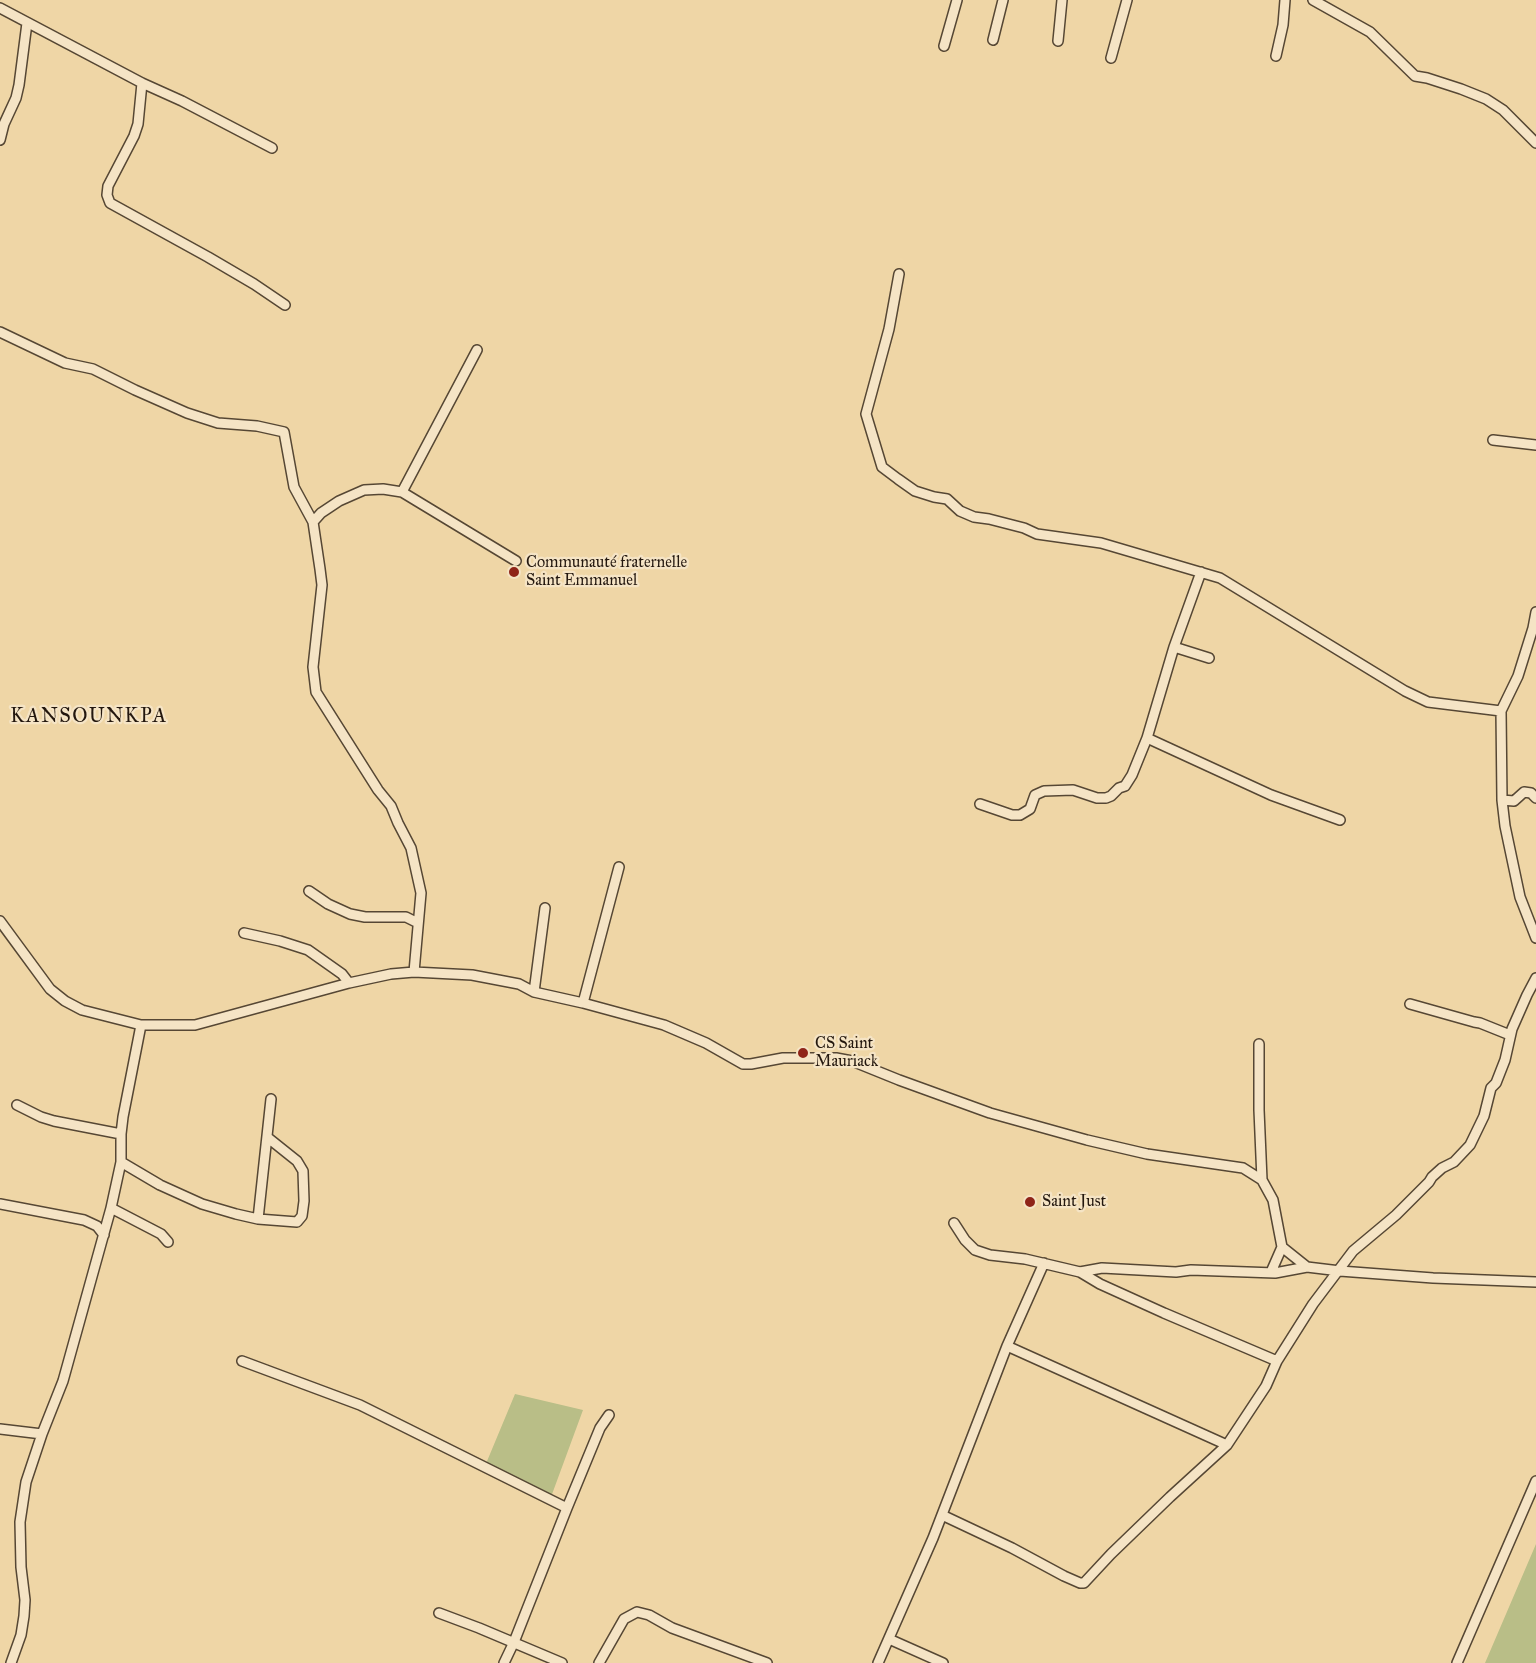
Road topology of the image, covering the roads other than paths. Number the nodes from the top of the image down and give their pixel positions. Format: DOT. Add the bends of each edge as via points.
graph roads {
  1 [pos="957,0"];
  2 [pos="1003,0"];
  3 [pos="1062,0"];
  4 [pos="1127,0"];
  5 [pos="1285,0"];
  6 [pos="1313,0"];
  7 [pos="0,8"];
  8 [pos="27,23"];
  9 [pos="993,40"];
  10 [pos="1058,41"];
  11 [pos="944,46"];
  12 [pos="1276,56"];
  13 [pos="1111,58"];
  14 [pos="142,83"];
  15 [pos="0,140"];
  16 [pos="1536,143"];
  17 [pos="272,148"];
  18 [pos="899,274"];
  19 [pos="285,305"];
  20 [pos="0,332"];
  21 [pos="477,350"];
  22 [pos="1493,440"];
  23 [pos="1536,445"];
  24 [pos="402,492"];
  25 [pos="314,522"];
  26 [pos="516,561"];
  27 [pos="1201,572"];
  28 [pos="1536,612"];
  29 [pos="1174,647"];
  30 [pos="1209,658"];
  31 [pos="1501,711"];
  32 [pos="1147,738"];
  33 [pos="1536,798"];
  34 [pos="1502,800"];
  35 [pos="980,804"];
  36 [pos="1340,820"];
  37 [pos="619,867"];
  38 [pos="309,891"];
  39 [pos="545,908"];
  40 [pos="0,921"];
  41 [pos="418,923"];
  42 [pos="244,933"];
  43 [pos="1536,938"];
  44 [pos="414,972"];
  45 [pos="1536,978"];
  46 [pos="349,983"];
  47 [pos="534,992"];
  48 [pos="583,1003"];
  49 [pos="1410,1004"];
  50 [pos="141,1025"];
  51 [pos="1510,1035"];
  52 [pos="1259,1044"];
  53 [pos="271,1099"];
  54 [pos="17,1105"];
  55 [pos="120,1134"];
  56 [pos="267,1137"];
  57 [pos="121,1162"];
  58 [pos="1262,1180"];
  59 [pos="0,1204"];
  60 [pos="111,1208"];
  61 [pos="258,1219"];
  62 [pos="954,1223"];
  63 [pos="104,1235"];
  64 [pos="168,1242"];
  65 [pos="1282,1247"];
  66 [pos="1044,1263"];
  67 [pos="1307,1267"];
  68 [pos="1340,1271"];
  69 [pos="1080,1272"];
  70 [pos="1271,1272"];
  71 [pos="1536,1282"];
  72 [pos="1008,1346"];
  73 [pos="1277,1360"];
  74 [pos="242,1361"];
  75 [pos="609,1415"];
  76 [pos="0,1429"];
  77 [pos="42,1434"];
  78 [pos="1227,1445"];
  79 [pos="1536,1481"];
  80 [pos="567,1508"];
  81 [pos="942,1515"];
  82 [pos="439,1613"];
  83 [pos="889,1639"];
  84 [pos="514,1642"];
  85 [pos="11,1663"];
  86 [pos="504,1663"];
  87 [pos="562,1663"];
  88 [pos="599,1663"];
  89 [pos="767,1663"];
  90 [pos="878,1663"];
  91 [pos="943,1663"];
  92 [pos="1457,1663"];
  1 -- 11 [label="street"];
  2 -- 9 [label="street"];
  3 -- 10 [label="street"];
  4 -- 13 [label="street"];
  5 -- 12 [label="street"];
  6 -- 16 [label="street" via="1370,32 1415,76 1486,99"];
  7 -- 8 [label="street"];
  8 -- 14 [label="street"];
  8 -- 15 [label="street" via="16,98"];
  14 -- 17 [label="street"];
  14 -- 19 [label="street" via="138,124 108,186 110,203"];
  18 -- 27 [label="street" via="866,414 882,467 915,491 947,499 974,517 1004,522 1036,534 1101,543"];
  20 -- 25 [label="street" via="65,363 93,369 187,413 218,423 284,432 294,487"];
  21 -- 24 [label="street"];
  22 -- 23 [label="street"];
  24 -- 25 [label="street" via="364,490 339,501"];
  24 -- 26 [label="street"];
  25 -- 41 [label="street" via="321,585 313,667 316,692 392,806 411,848 421,893"];
  27 -- 29 [label="street"];
  27 -- 31 [label="street" via="1220,578 1428,702"];
  28 -- 31 [label="street" via="1518,676"];
  29 -- 30 [label="street"];
  29 -- 32 [label="street"];
  31 -- 34 [label="street"];
  32 -- 35 [label="street" via="1129,782 1111,796 1097,798 1073,790 1044,791 1035,795 1030,808 1020,815"];
  32 -- 36 [label="street" via="1271,795"];
  33 -- 34 [label="street" via="1524,792 1514,801"];
  34 -- 43 [label="street" via="1520,897"];
  37 -- 48 [label="street"];
  38 -- 41 [label="street" via="350,914 406,916"];
  39 -- 47 [label="street"];
  40 -- 50 [label="street" via="50,989 82,1010"];
  41 -- 44 [label="street"];
  42 -- 46 [label="street" via="308,950"];
  44 -- 46 [label="street"];
  44 -- 47 [label="street" via="472,975 519,984"];
  45 -- 51 [label="street"];
  46 -- 50 [label="street" via="195,1025"];
  47 -- 48 [label="street"];
  48 -- 58 [label="street" via="664,1025 743,1064 783,1058 852,1061 990,1113 1147,1154 1243,1168"];
  49 -- 51 [label="street"];
  50 -- 55 [label="street"];
  51 -- 68 [label="street" via="1505,1060 1470,1145 1353,1251"];
  52 -- 58 [label="street"];
  53 -- 56 [label="street"];
  54 -- 55 [label="street" via="54,1121"];
  55 -- 57 [label="street"];
  56 -- 61 [label="street"];
  56 -- 61 [label="street" via="301,1165 304,1201 297,1222"];
  57 -- 60 [label="street"];
  57 -- 61 [label="street" via="202,1204"];
  58 -- 65 [label="street" via="1273,1200"];
  59 -- 63 [label="street" via="84,1220"];
  60 -- 63 [label="street"];
  60 -- 64 [label="street" via="161,1234"];
  62 -- 66 [label="street" via="975,1250"];
  63 -- 77 [label="street" via="63,1381"];
  65 -- 67 [label="street"];
  65 -- 70 [label="street"];
  66 -- 69 [label="street"];
  66 -- 72 [label="street"];
  67 -- 68 [label="street"];
  67 -- 70 [label="street"];
  68 -- 71 [label="street"];
  68 -- 73 [label="street"];
  69 -- 70 [label="street" via="1102,1268"];
  69 -- 73 [label="street" via="1164,1313"];
  72 -- 78 [label="street"];
  72 -- 81 [label="street"];
  73 -- 78 [label="street" via="1266,1386"];
  74 -- 80 [label="street" via="360,1405"];
  75 -- 80 [label="street"];
  76 -- 77 [label="street"];
  77 -- 85 [label="street" via="26,1482 20,1522 24,1608 21,1635"];
  78 -- 81 [label="street" via="1084,1583"];
  79 -- 92 [label="street"];
  80 -- 84 [label="street"];
  81 -- 83 [label="street"];
  82 -- 84 [label="street"];
  83 -- 90 [label="street"];
  83 -- 91 [label="street"];
  84 -- 86 [label="street"];
  84 -- 87 [label="street"];
  88 -- 89 [label="street" via="624,1620 637,1612"];
}
